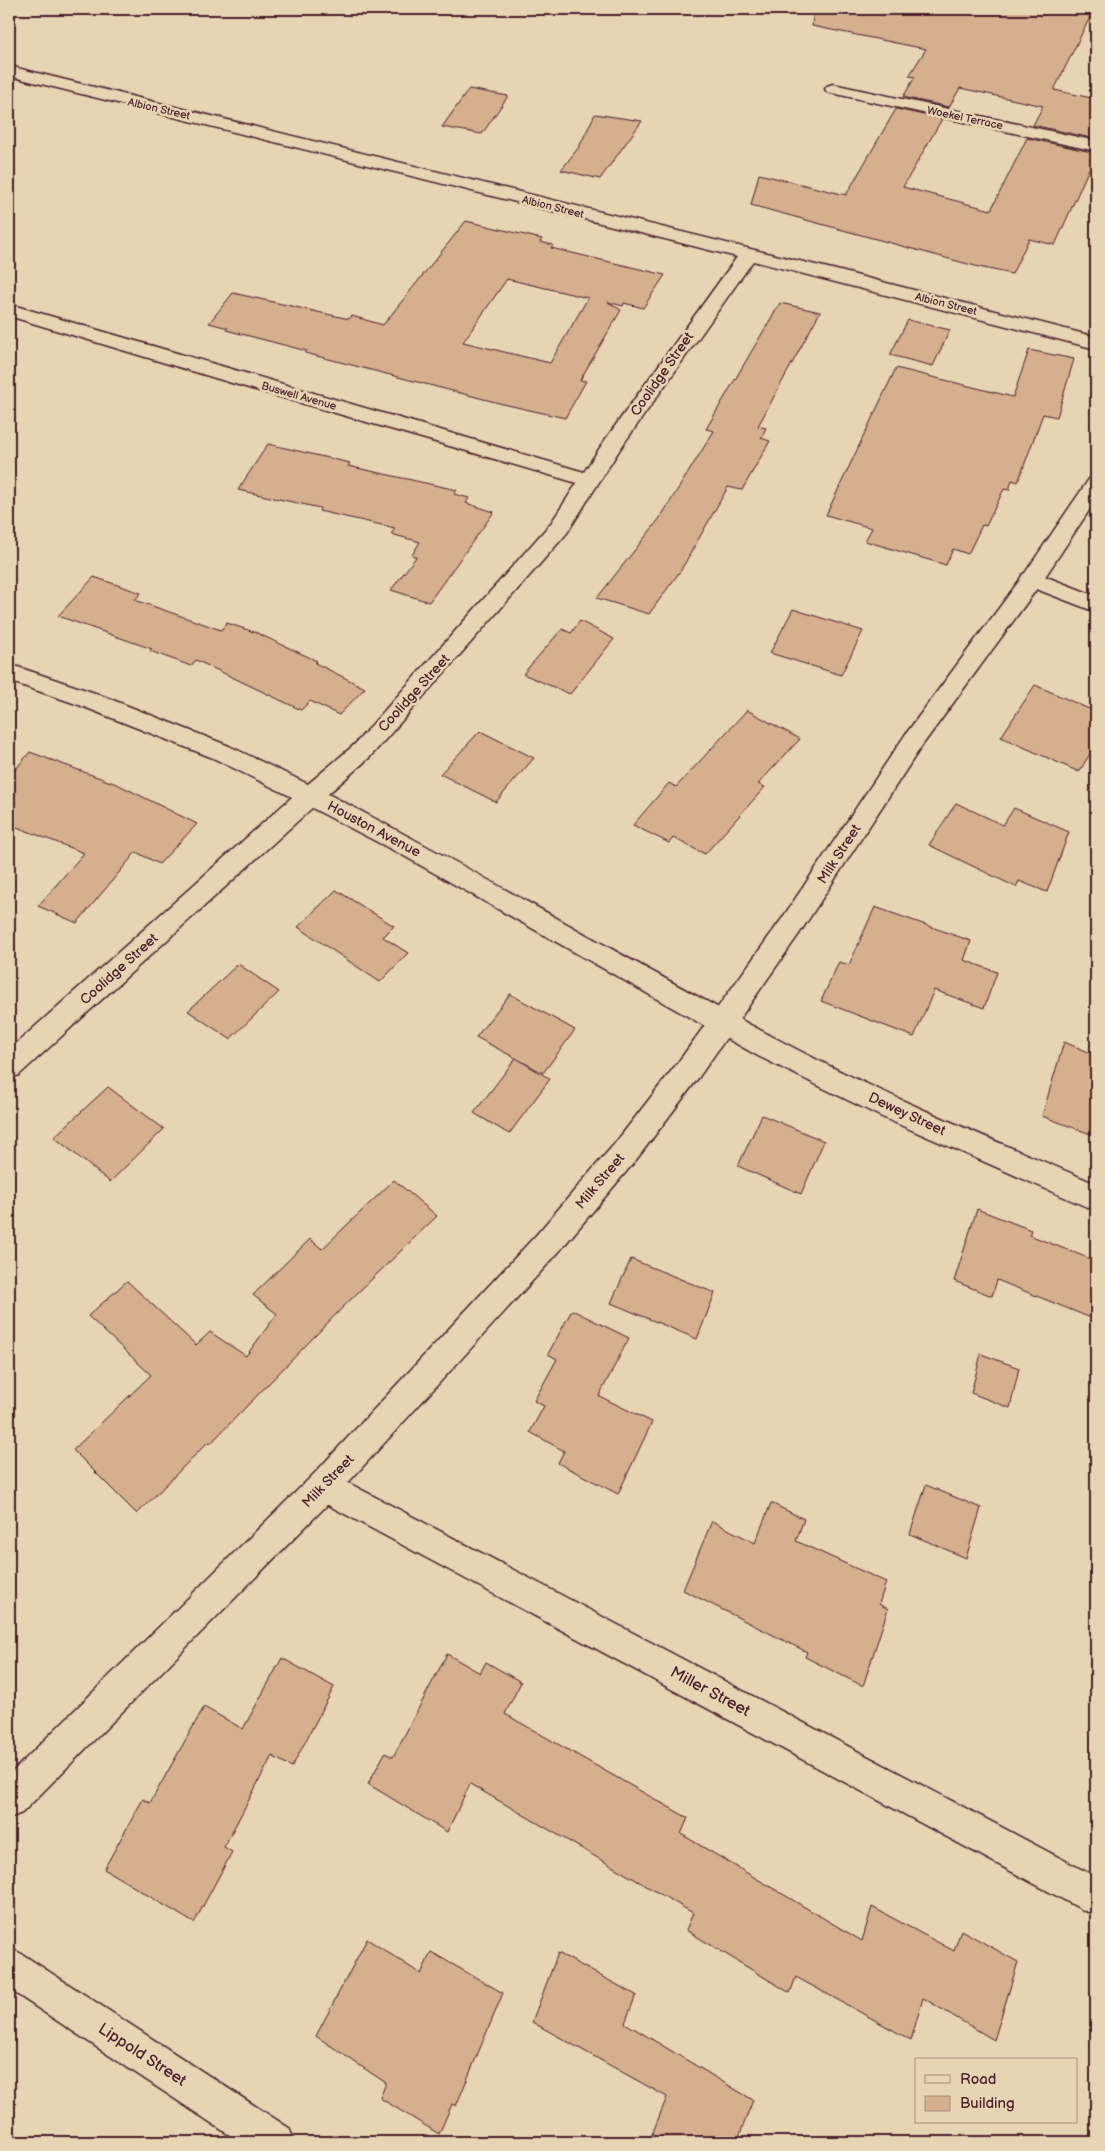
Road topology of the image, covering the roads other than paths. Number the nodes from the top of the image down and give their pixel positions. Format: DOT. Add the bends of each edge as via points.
graph roads {
  1 [pos="9,71"];
  2 [pos="833,89"];
  3 [pos="1096,146"];
  4 [pos="748,254"];
  5 [pos="9,310"];
  6 [pos="1096,343"];
  7 [pos="589,480"];
  8 [pos="1096,484"];
  9 [pos="1031,580"];
  10 [pos="1096,604"];
  11 [pos="9,672"];
  12 [pos="310,796"];
  13 [pos="722,1022"];
  14 [pos="9,1068"];
  15 [pos="1096,1198"];
  16 [pos="324,1486"];
  17 [pos="9,1800"];
  18 [pos="1096,1897"];
  19 [pos="9,1967"];
  20 [pos="275,2142"];
  1 -- 4 [label="street, Albion Street"];
  2 -- 3 [label="street, Woekel Terrace"];
  4 -- 6 [label="street, Albion Street"];
  4 -- 7 [label="street, Coolidge Street"];
  5 -- 7 [label="street, Buswell Avenue"];
  7 -- 12 [label="street, Coolidge Street" via="559,528 494,602 362,751"];
  8 -- 9 [label="street, Milk Street"];
  9 -- 10 [label="street"];
  9 -- 13 [label="street, Milk Street" via="913,741 790,927"];
  11 -- 12 [label="street, Houston Avenue" via="221,752"];
  12 -- 13 [label="street, Houston Avenue" via="413,849"];
  12 -- 14 [label="street, Coolidge Street"];
  13 -- 15 [label="street, Dewey Street" via="892,1108"];
  13 -- 16 [label="street, Milk Street" via="626,1151 547,1244"];
  16 -- 17 [label="street, Milk Street"];
  16 -- 18 [label="street, Miller Street"];
  19 -- 20 [label="street, Lippold Street"];
}
